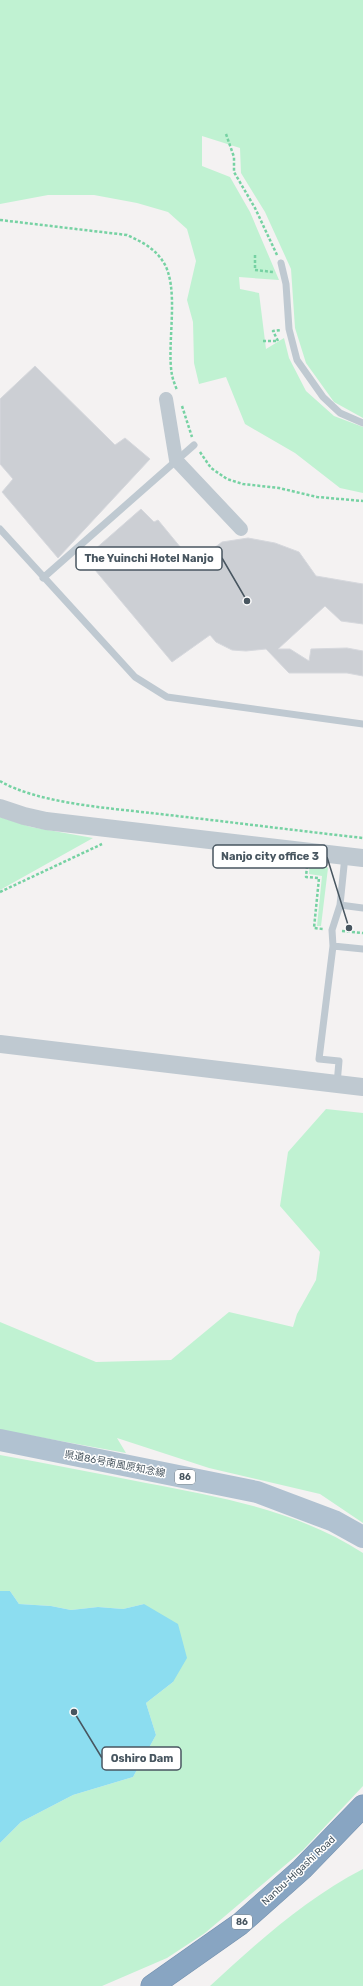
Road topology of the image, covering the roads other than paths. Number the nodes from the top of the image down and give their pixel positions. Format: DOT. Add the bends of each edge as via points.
graph roads {
  1 [pos="281,263"];
  2 [pos="172,398"];
  3 [pos="363,423"];
  4 [pos="194,445"];
  5 [pos="176,460"];
  6 [pos="0,529"];
  7 [pos="241,529"];
  8 [pos="43,578"];
  9 [pos="363,724"];
  10 [pos="0,808"];
  11 [pos="354,857"];
  12 [pos="340,905"];
  13 [pos="363,908"];
  14 [pos="333,946"];
  15 [pos="363,949"];
  16 [pos="0,1044"];
  17 [pos="337,1084"];
  18 [pos="363,1087"];
  19 [pos="0,1440"];
  20 [pos="363,1537"];
  21 [pos="357,1813"];
  22 [pos="152,1986"];
  1 -- 3 [label="lane" via="286,284 289,329 297,360 323,397 340,414"];
  2 -- 5 [label="street"];
  4 -- 5 [label="lane"];
  5 -- 7 [label="street"];
  5 -- 8 [label="lane"];
  6 -- 8 [label="lane"];
  8 -- 9 [label="lane" via="135,677 167,697"];
  10 -- 11 [label="street" via="46,821"];
  11 -- 12 [label="lane"];
  12 -- 13 [label="lane"];
  12 -- 14 [label="lane" via="332,930"];
  14 -- 15 [label="lane"];
  14 -- 17 [label="lane" via="319,1059 339,1061"];
  16 -- 17 [label="street"];
  17 -- 18 [label="street"];
  19 -- 20 [label="main road, 県道86号南風原知念線 / 86" via="257,1492 334,1521"];
  21 -- 22 [label="highway, Nanbu-Higashi Road / 86" via="302,1869 240,1924"];
}
